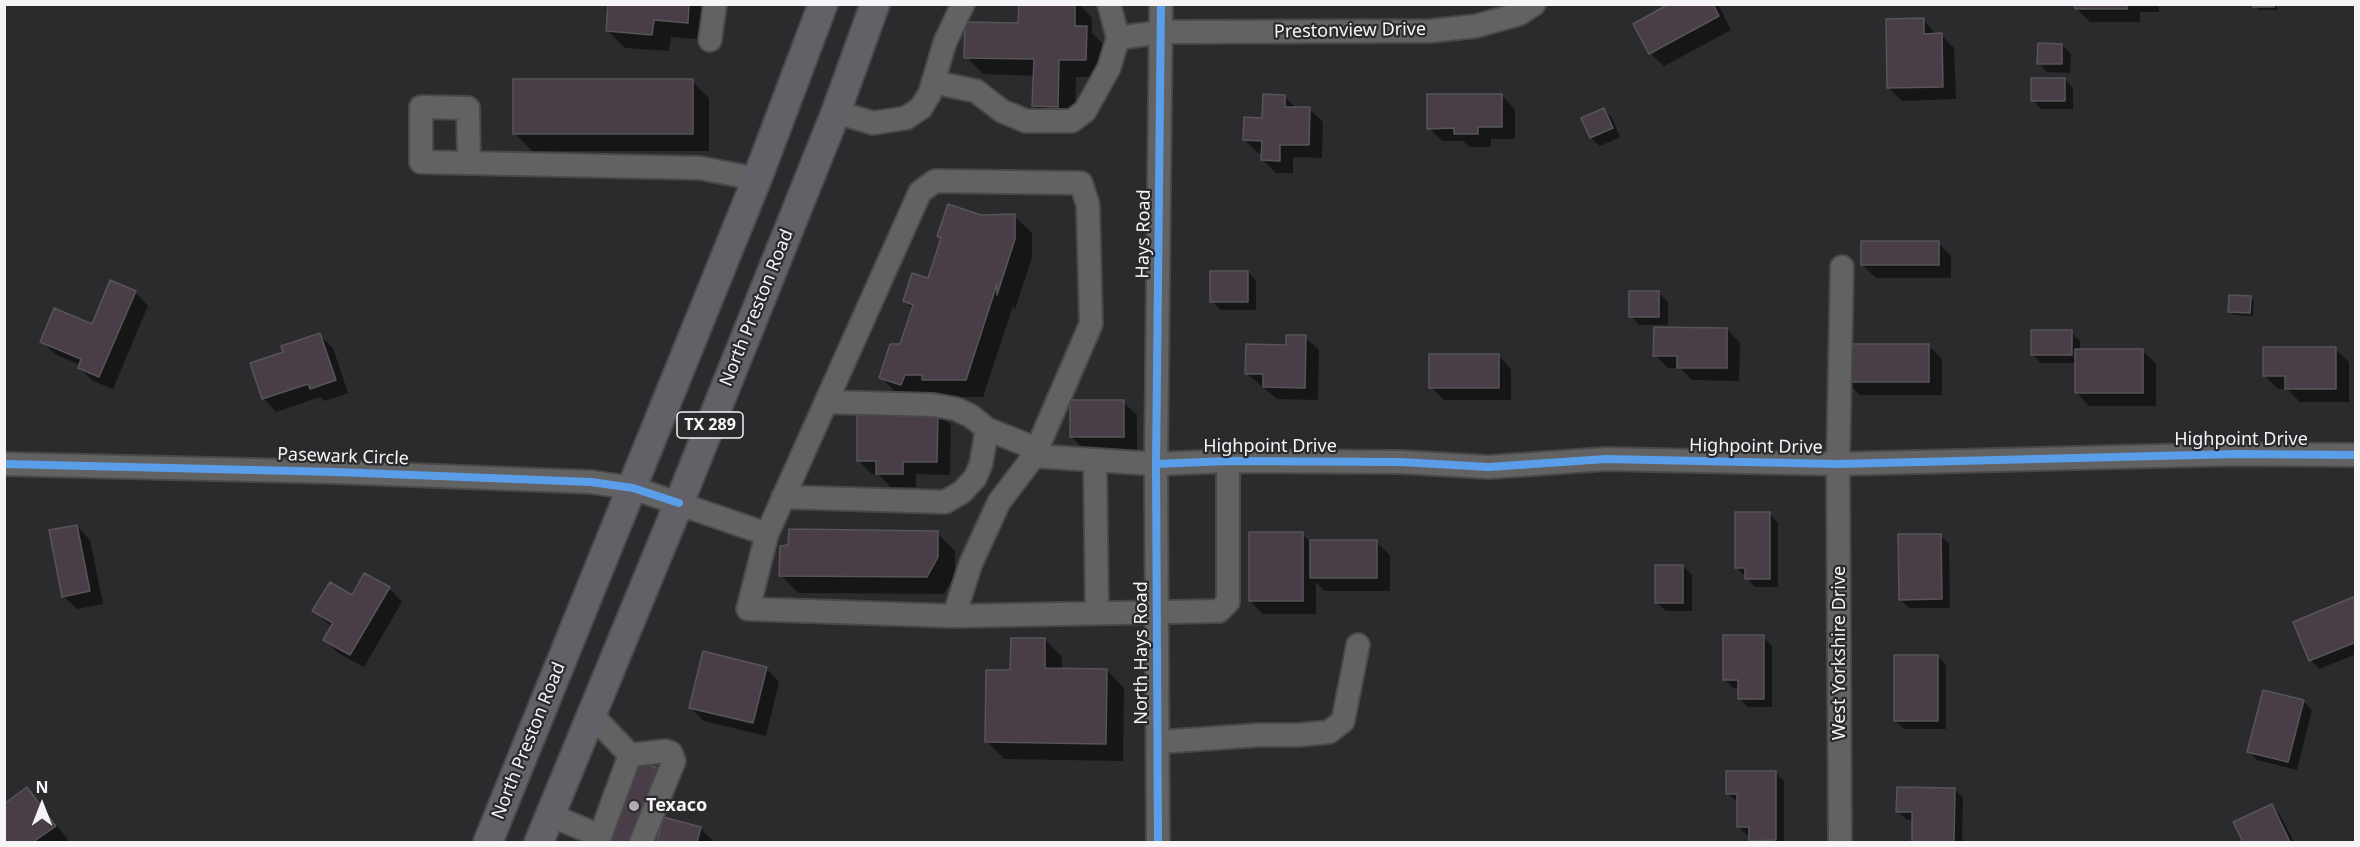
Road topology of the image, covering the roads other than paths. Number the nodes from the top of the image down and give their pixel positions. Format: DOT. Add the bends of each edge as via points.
graph roads {
  1 [pos="715,4"];
  2 [pos="823,4"];
  3 [pos="875,4"];
  4 [pos="963,4"];
  5 [pos="1109,4"];
  6 [pos="1161,4"];
  7 [pos="1534,4"];
  8 [pos="1161,32"];
  9 [pos="1118,38"];
  10 [pos="710,39"];
  11 [pos="933,82"];
  12 [pos="836,112"];
  13 [pos="468,163"];
  14 [pos="757,179"];
  15 [pos="1842,267"];
  16 [pos="827,402"];
  17 [pos="987,429"];
  18 [pos="1036,452"];
  19 [pos="2355,455"];
  20 [pos="1095,460"];
  21 [pos="1228,461"];
  22 [pos="4,464"];
  23 [pos="1156,464"];
  24 [pos="1838,464"];
  25 [pos="633,488"];
  26 [pos="783,497"];
  27 [pos="678,503"];
  28 [pos="767,534"];
  29 [pos="1157,612"];
  30 [pos="1097,613"];
  31 [pos="954,616"];
  32 [pos="1358,645"];
  33 [pos="592,715"];
  34 [pos="1158,742"];
  35 [pos="630,754"];
  36 [pos="550,815"];
  37 [pos="599,839"];
  38 [pos="488,843"];
  39 [pos="539,843"];
  40 [pos="641,843"];
  41 [pos="1158,843"];
  42 [pos="1840,843"];
  1 -- 10 [label="street"];
  2 -- 14 [label="main road, North Preston Road / TX 289"];
  3 -- 12 [label="main road, North Preston Road / TX 289"];
  4 -- 11 [label="street" via="945,42"];
  5 -- 9 [label="street"];
  6 -- 8 [label="street, Hays Road"];
  7 -- 8 [label="street, Prestonview Drive" via="1519,14 1476,26 1430,31"];
  8 -- 9 [label="street, Prestonview Drive"];
  8 -- 23 [label="street, Hays Road"];
  9 -- 11 [label="street" via="1109,68 1085,111 1072,121 1026,121 1002,111 976,91"];
  11 -- 12 [label="street" via="921,108 906,118 873,123"];
  12 -- 27 [label="main road, North Preston Road / TX 289"];
  13 -- 14 [label="street" via="700,168"];
  14 -- 25 [label="main road, North Preston Road / TX 289"];
  15 -- 24 [label="street, West Yorkshire Drive"];
  16 -- 17 [label="street, Highpoint Drive" via="933,405 956,409"];
  16 -- 18 [label="street" via="920,192 935,181 1082,183 1088,205 1091,324"];
  16 -- 26 [label="street"];
  17 -- 18 [label="street, Highpoint Drive"];
  17 -- 26 [label="street" via="975,478 945,502"];
  18 -- 20 [label="street, Highpoint Drive"];
  18 -- 31 [label="street" via="999,502 971,563"];
  19 -- 24 [label="street, Highpoint Drive" via="2225,454"];
  20 -- 23 [label="street, Highpoint Drive"];
  20 -- 30 [label="street"];
  21 -- 23 [label="street, Highpoint Drive"];
  21 -- 24 [label="street, Highpoint Drive" via="1489,467 1606,459"];
  21 -- 29 [label="street" via="1228,602 1219,611"];
  22 -- 25 [label="street, Pasewark Circle" via="482,477"];
  23 -- 29 [label="street, North Hays Road"];
  24 -- 42 [label="street, West Yorkshire Drive"];
  25 -- 27 [label="street, Pasewark Circle"];
  25 -- 38 [label="main road, North Preston Road / TX 289"];
  26 -- 28 [label="street"];
  27 -- 28 [label="street, Pasewark Circle"];
  27 -- 33 [label="main road, North Preston Road / TX 289"];
  28 -- 31 [label="street" via="748,609"];
  29 -- 30 [label="street"];
  29 -- 34 [label="street, North Hays Road"];
  30 -- 31 [label="street"];
  32 -- 34 [label="street" via="1343,722 1329,732"];
  33 -- 35 [label="street"];
  33 -- 36 [label="main road, North Preston Road / TX 289"];
  34 -- 41 [label="street, North Hays Road"];
  35 -- 37 [label="street"];
  35 -- 40 [label="street" via="666,751 674,761"];
  36 -- 37 [label="street"];
  36 -- 39 [label="main road, North Preston Road / TX 289"];
}
